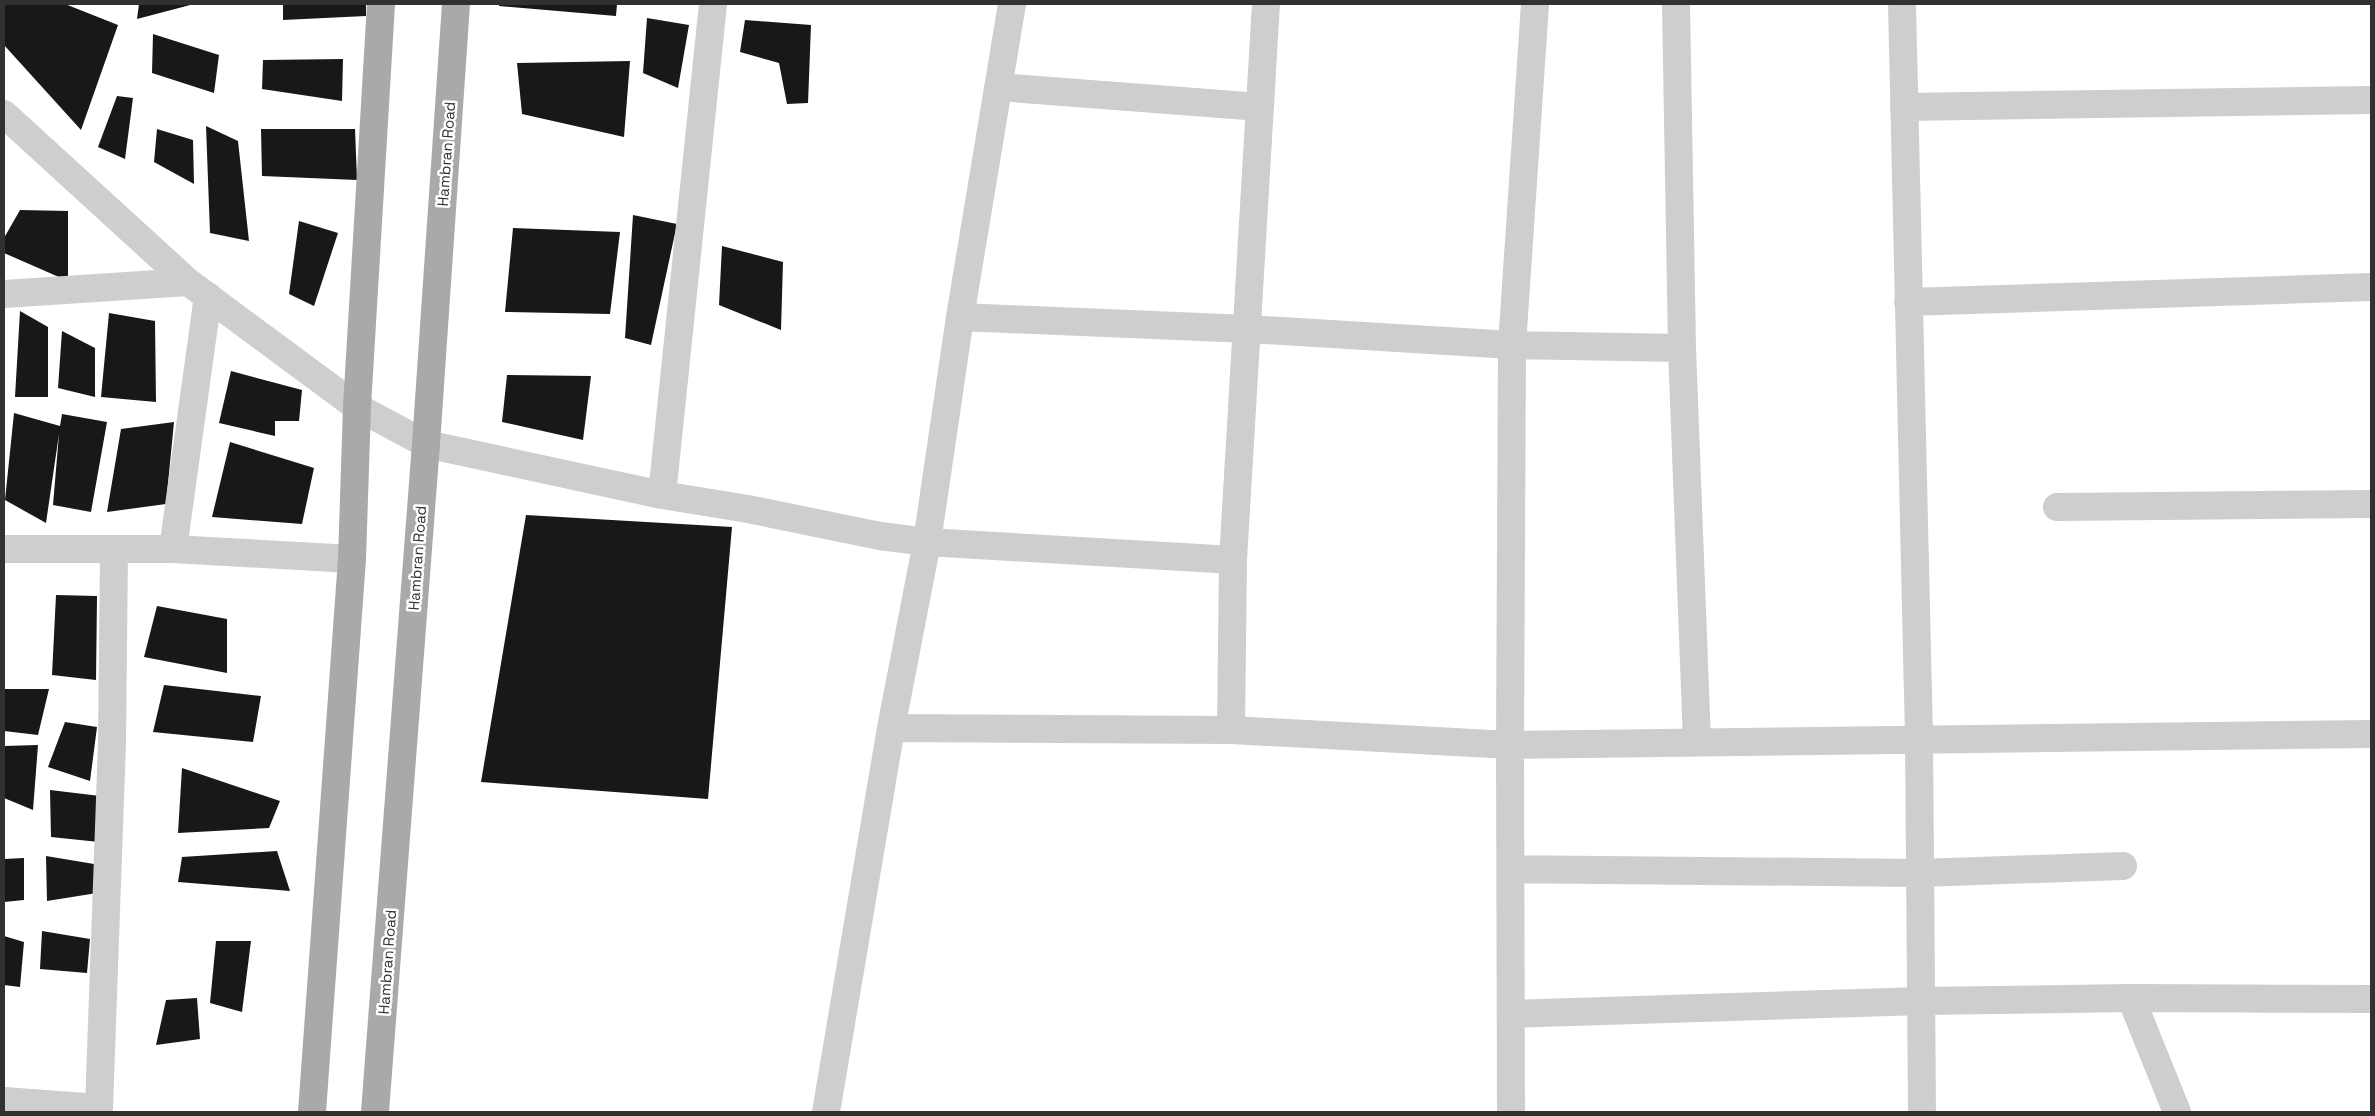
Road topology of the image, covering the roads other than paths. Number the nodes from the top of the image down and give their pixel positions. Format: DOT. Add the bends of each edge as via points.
graph roads {
  1 [pos="381,4"];
  2 [pos="456,4"];
  3 [pos="713,4"];
  4 [pos="1012,4"];
  5 [pos="1266,4"];
  6 [pos="1534,4"];
  7 [pos="1676,4"];
  8 [pos="1902,4"];
  9 [pos="998,87"];
  10 [pos="2371,100"];
  11 [pos="1260,107"];
  12 [pos="1904,107"];
  13 [pos="4,114"];
  14 [pos="2371,287"];
  15 [pos="198,289"];
  16 [pos="4,294"];
  17 [pos="1908,302"];
  18 [pos="960,317"];
  19 [pos="1248,329"];
  20 [pos="1512,345"];
  21 [pos="1682,348"];
  22 [pos="357,407"];
  23 [pos="426,444"];
  24 [pos="662,495"];
  25 [pos="2371,504"];
  26 [pos="2057,507"];
  27 [pos="927,542"];
  28 [pos="4,549"];
  29 [pos="114,549"];
  30 [pos="173,549"];
  31 [pos="352,559"];
  32 [pos="1233,560"];
  33 [pos="891,728"];
  34 [pos="1231,730"];
  35 [pos="2371,734"];
  36 [pos="1919,738"];
  37 [pos="1697,742"];
  38 [pos="1510,745"];
  39 [pos="2124,866"];
  40 [pos="1511,869"];
  41 [pos="1920,873"];
  42 [pos="2131,998"];
  43 [pos="2371,999"];
  44 [pos="1921,1002"];
  45 [pos="1511,1014"];
  46 [pos="4,1101"];
  47 [pos="98,1110"];
  48 [pos="312,1112"];
  49 [pos="375,1112"];
  50 [pos="826,1112"];
  51 [pos="1511,1112"];
  52 [pos="1922,1112"];
  53 [pos="2177,1112"];
  1 -- 22 [label="main road"];
  2 -- 23 [label="main road, Hambran Road"];
  3 -- 24 [label="street"];
  4 -- 9 [label="street"];
  5 -- 11 [label="street"];
  6 -- 20 [label="street"];
  7 -- 21 [label="street"];
  8 -- 12 [label="street"];
  9 -- 11 [label="street"];
  9 -- 18 [label="street"];
  10 -- 12 [label="street"];
  11 -- 19 [label="street"];
  12 -- 17 [label="street"];
  13 -- 15 [label="street"];
  14 -- 17 [label="street"];
  15 -- 16 [label="street"];
  15 -- 22 [label="street"];
  15 -- 30 [label="street"];
  17 -- 36 [label="street"];
  18 -- 19 [label="street"];
  18 -- 27 [label="street"];
  19 -- 20 [label="street"];
  19 -- 32 [label="street"];
  20 -- 21 [label="street"];
  20 -- 38 [label="street"];
  21 -- 37 [label="street"];
  22 -- 23 [label="street"];
  22 -- 31 [label="main road"];
  23 -- 24 [label="street"];
  23 -- 49 [label="main road, Hambran Road"];
  24 -- 27 [label="street"];
  25 -- 26 [label="street"];
  27 -- 32 [label="street"];
  27 -- 33 [label="street"];
  28 -- 29 [label="street"];
  29 -- 30 [label="street"];
  29 -- 47 [label="street" via="112,743"];
  30 -- 31 [label="street"];
  31 -- 48 [label="main road"];
  32 -- 34 [label="street"];
  33 -- 34 [label="street"];
  33 -- 50 [label="street"];
  34 -- 38 [label="street"];
  35 -- 36 [label="street"];
  36 -- 37 [label="street"];
  36 -- 41 [label="street"];
  37 -- 38 [label="street"];
  38 -- 40 [label="street"];
  39 -- 41 [label="street"];
  40 -- 41 [label="street"];
  40 -- 45 [label="street"];
  41 -- 44 [label="street"];
  42 -- 43 [label="street"];
  42 -- 44 [label="street"];
  42 -- 53 [label="street"];
  44 -- 45 [label="street"];
  44 -- 52 [label="street"];
  45 -- 51 [label="street"];
  46 -- 47 [label="street"];
}
